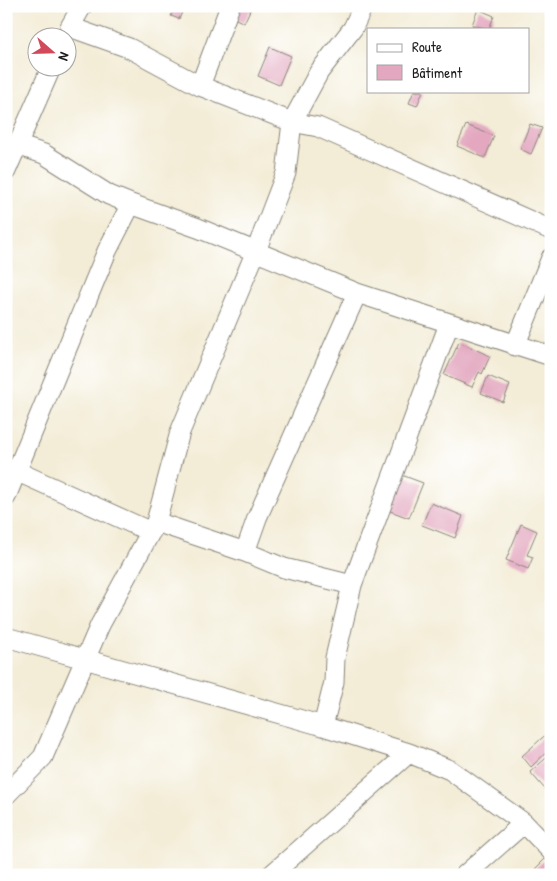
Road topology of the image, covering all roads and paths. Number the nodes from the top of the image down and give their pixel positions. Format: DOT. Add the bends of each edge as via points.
graph roads {
  1 [pos="82,6"];
  2 [pos="230,6"];
  3 [pos="363,6"];
  4 [pos="70,28"];
  5 [pos="361,31"];
  6 [pos="78,35"];
  7 [pos="47,78"];
  8 [pos="200,86"];
  9 [pos="292,122"];
  10 [pos="17,145"];
  11 [pos="6,171"];
  12 [pos="131,204"];
  13 [pos="551,230"];
  14 [pos="256,251"];
  15 [pos="551,258"];
  16 [pos="357,292"];
  17 [pos="449,324"];
  18 [pos="515,346"];
  19 [pos="551,356"];
  20 [pos="11,470"];
  21 [pos="6,497"];
  22 [pos="153,527"];
  23 [pos="245,552"];
  24 [pos="352,586"];
  25 [pos="6,637"];
  26 [pos="87,660"];
  27 [pos="323,726"];
  28 [pos="409,753"];
  29 [pos="6,796"];
  30 [pos="524,823"];
  31 [pos="551,851"];
  32 [pos="272,875"];
  33 [pos="465,875"];
  1 -- 4 [label="street"];
  2 -- 8 [label="street"];
  3 -- 5 [label="street"];
  5 -- 9 [label="street" via="319,72"];
  6 -- 8 [label="street" via="129,48"];
  7 -- 10 [label="street"];
  8 -- 9 [label="street"];
  9 -- 13 [label="street" via="318,127"];
  9 -- 14 [label="street" via="286,173"];
  10 -- 11 [label="street"];
  10 -- 12 [label="street" via="44,154 108,195"];
  12 -- 14 [label="street"];
  12 -- 20 [label="street" via="107,250"];
  14 -- 16 [label="street"];
  14 -- 22 [label="street" via="180,432"];
  15 -- 18 [label="street"];
  16 -- 17 [label="street"];
  16 -- 23 [label="street"];
  17 -- 18 [label="street"];
  17 -- 24 [label="street"];
  18 -- 19 [label="street"];
  20 -- 21 [label="street"];
  20 -- 22 [label="street"];
  22 -- 23 [label="street"];
  22 -- 26 [label="street" via="112,600"];
  23 -- 24 [label="street" via="284,568"];
  24 -- 27 [label="street"];
  25 -- 26 [label="street"];
  26 -- 27 [label="street"];
  26 -- 29 [label="street" via="43,757"];
  27 -- 28 [label="street"];
  28 -- 30 [label="street" via="450,770"];
  28 -- 32 [label="street"];
  30 -- 31 [label="street"];
  30 -- 33 [label="street"];
}
